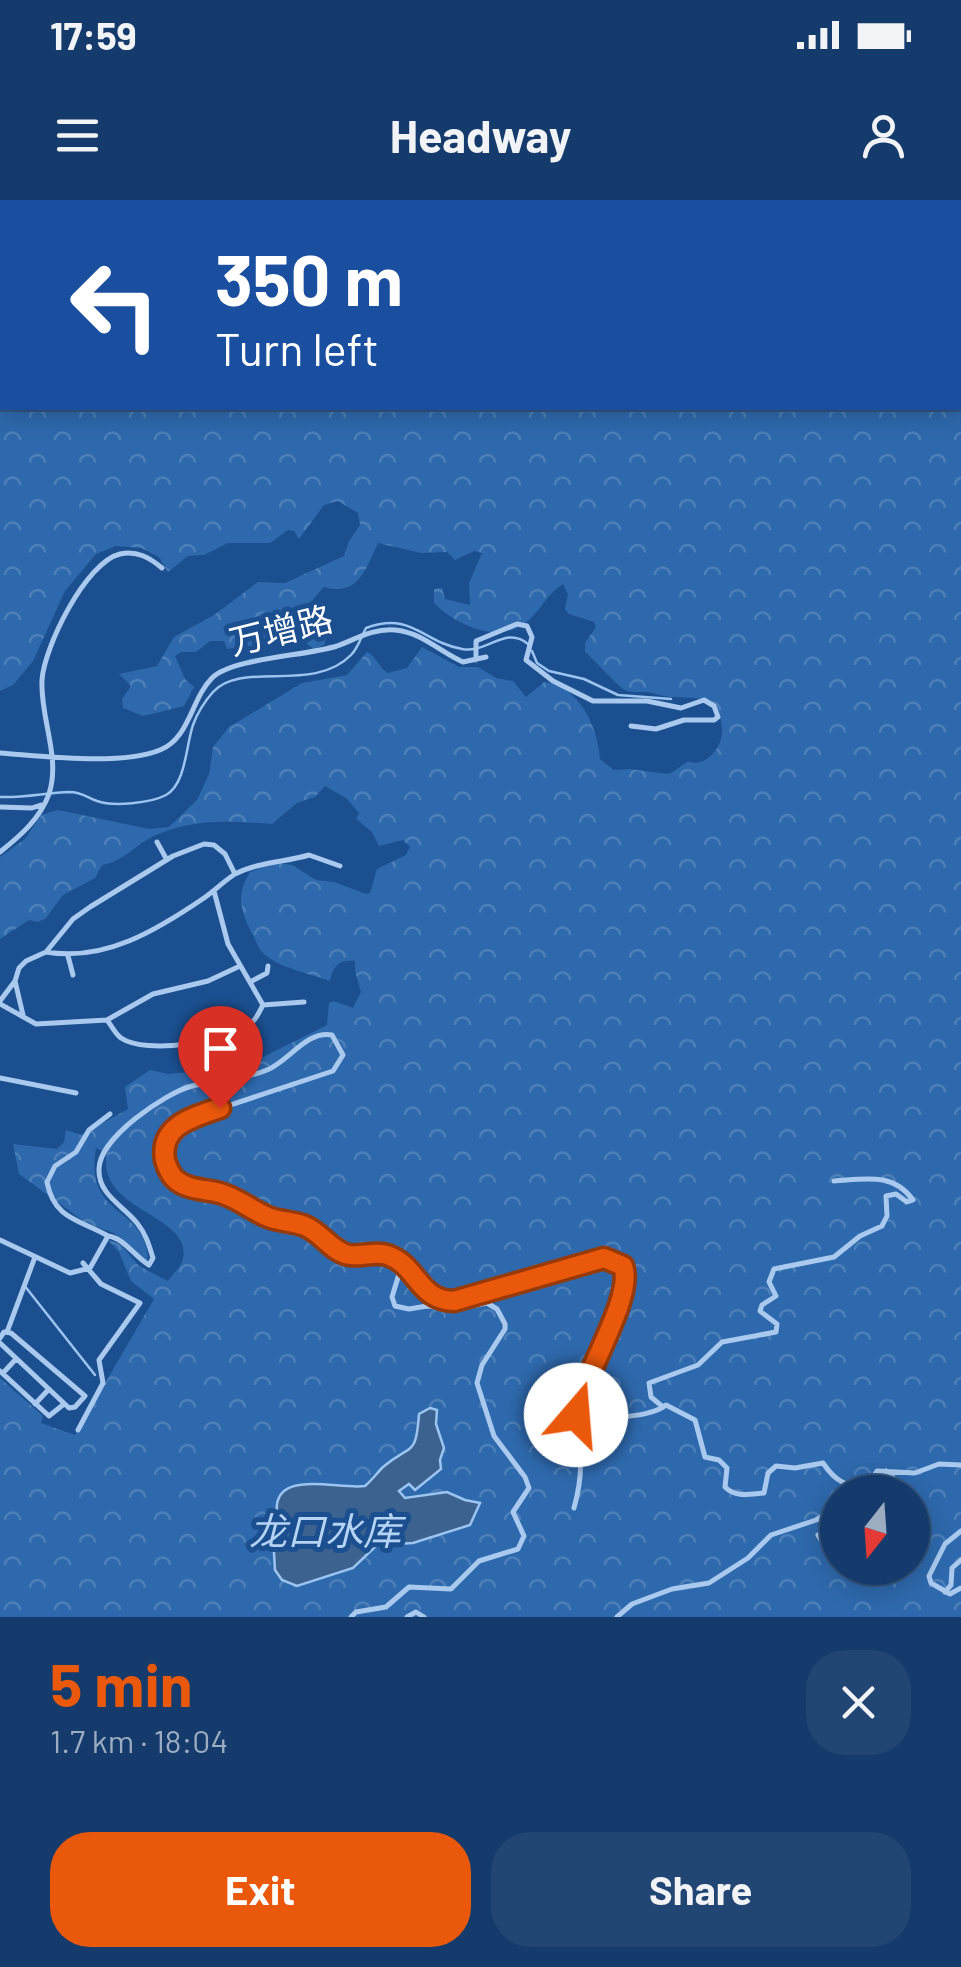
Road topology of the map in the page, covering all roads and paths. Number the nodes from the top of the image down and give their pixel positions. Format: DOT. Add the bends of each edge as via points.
graph roads {
  1 [pos="162,568"];
  2 [pos="475,654"];
  3 [pos="486,657"];
  4 [pos="631,726"];
  5 [pos="0,753"];
  6 [pos="51,757"];
  7 [pos="44,803"];
  8 [pos="0,807"];
  9 [pos="157,842"];
  10 [pos="0,852"];
  11 [pos="166,860"];
  12 [pos="340,866"];
  13 [pos="236,874"];
  14 [pos="214,891"];
  15 [pos="46,952"];
  16 [pos="68,956"];
  17 [pos="240,966"];
  18 [pos="268,966"];
  19 [pos="73,975"];
  20 [pos="15,981"];
  21 [pos="252,982"];
  22 [pos="304,1002"];
  23 [pos="0,1003"];
  24 [pos="263,1005"];
  25 [pos="23,1015"];
  26 [pos="107,1020"];
  27 [pos="0,1078"];
  28 [pos="76,1092"];
  29 [pos="110,1114"];
  30 [pos="834,1181"];
  31 [pos="108,1236"];
  32 [pos="0,1240"];
  33 [pos="364,1255"];
  34 [pos="35,1256"];
  35 [pos="85,1266"];
  36 [pos="0,1320"];
  37 [pos="8,1326"];
  38 [pos="0,1340"];
  39 [pos="596,1355"];
  40 [pos="16,1359"];
  41 [pos="1,1372"];
  42 [pos="48,1389"];
  43 [pos="35,1404"];
  44 [pos="65,1404"];
  45 [pos="663,1407"];
  46 [pos="78,1430"];
  47 [pos="961,1465"];
  48 [pos="886,1471"];
  49 [pos="890,1475"];
  50 [pos="574,1508"];
  51 [pos="820,1518"];
  52 [pos="961,1531"];
  53 [pos="961,1560"];
  54 [pos="961,1588"];
  55 [pos="945,1592"];
  56 [pos="351,1617"];
  57 [pos="407,1617"];
  58 [pos="424,1617"];
  59 [pos="617,1617"];
  1 -- 6 [label="street" via="142,554 121,553 92,573 71,607 42,681"];
  2 -- 3 [label="street"];
  2 -- 4 [label="street" via="476,641 518,624 531,629 526,660 593,701 680,708 704,700 718,716 656,729"];
  2 -- 6 [label="street, 万增路" via="464,662 406,631 380,629 316,652 219,672 176,740 156,752"];
  5 -- 6 [label="street, 万增路"];
  6 -- 7 [label="street"];
  7 -- 8 [label="street"];
  7 -- 10 [label="street"];
  9 -- 11 [label="street"];
  11 -- 13 [label="street" via="214,844"];
  11 -- 15 [label="street" via="73,919"];
  12 -- 13 [label="street" via="309,856"];
  13 -- 14 [label="street"];
  14 -- 16 [label="street" via="147,935"];
  14 -- 17 [label="street"];
  15 -- 16 [label="street"];
  15 -- 20 [label="street" via="26,961"];
  16 -- 19 [label="street"];
  17 -- 21 [label="street"];
  17 -- 26 [label="street" via="153,994"];
  18 -- 21 [label="street"];
  20 -- 23 [label="street"];
  20 -- 25 [label="street"];
  21 -- 24 [label="street"];
  22 -- 24 [label="street"];
  23 -- 25 [label="street"];
  24 -- 26 [label="street" via="250,1024 228,1035 154,1046 121,1038"];
  25 -- 26 [label="street" via="40,1025"];
  27 -- 28 [label="street"];
  29 -- 31 [label="street" via="55,1166 47,1182 64,1214"];
  30 -- 45 [label="street" via="884,1178 913,1200 886,1196 882,1226 834,1257 774,1270 769,1282 776,1296 760,1311 777,1324 776,1332 722,1342 698,1365 649,1383"];
  31 -- 33 [label="street" via="152,1263 146,1235 102,1184 99,1164 112,1139 167,1097 190,1086 254,1076 325,1034 343,1055 334,1070 185,1120 164,1149 166,1167 192,1188 232,1197 274,1220 314,1230 336,1250"];
  31 -- 35 [label="street"];
  32 -- 34 [label="street"];
  33 -- 39 [label="street" via="400,1260 441,1300 604,1258 616,1262 627,1276 626,1288"];
  33 -- 56 [label="street" via="394,1265 395,1306 498,1308 505,1330 477,1383 494,1436 529,1488 514,1512 524,1536 518,1549 478,1561 451,1588 409,1587 386,1607"];
  34 -- 35 [label="street" via="70,1273"];
  34 -- 37 [label="street"];
  35 -- 46 [label="street" via="102,1284 140,1302 99,1360 103,1384"];
  36 -- 37 [label="street"];
  37 -- 38 [label="street"];
  37 -- 44 [label="street" via="85,1396 72,1408"];
  38 -- 40 [label="street"];
  39 -- 45 [label="street" via="600,1420"];
  39 -- 50 [label="street" via="579,1394 581,1481"];
  40 -- 41 [label="street"];
  40 -- 42 [label="street"];
  41 -- 43 [label="street"];
  42 -- 43 [label="street"];
  42 -- 44 [label="street"];
  43 -- 44 [label="street" via="49,1416"];
  45 -- 48 [label="street" via="695,1420 706,1457 727,1468 730,1492 764,1492 776,1466 823,1463 833,1477 856,1487"];
  47 -- 48 [label="street"];
  48 -- 49 [label="street"];
  51 -- 59 [label="street" via="771,1534 709,1583 632,1604"];
  52 -- 55 [label="street" via="930,1569 931,1583"];
  53 -- 55 [label="street"];
  54 -- 55 [label="street"];
  57 -- 58 [label="street"];
}
